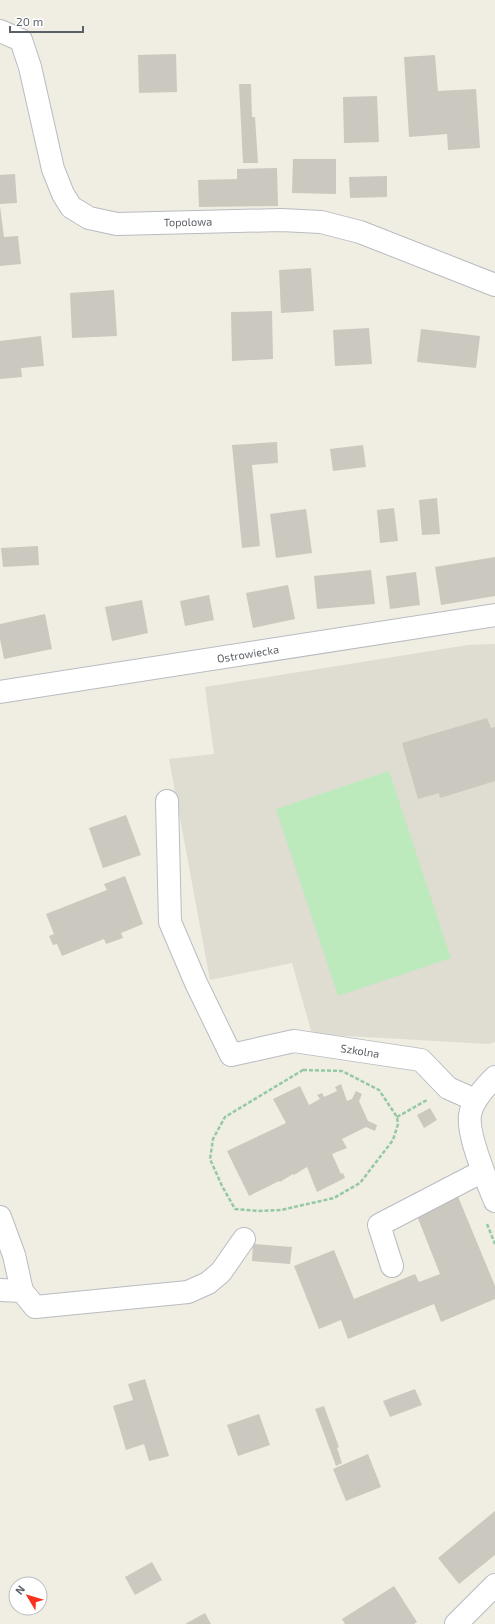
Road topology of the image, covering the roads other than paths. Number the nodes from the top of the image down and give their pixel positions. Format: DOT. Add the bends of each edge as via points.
graph roads {
  1 [pos="0,31"];
  2 [pos="495,285"];
  3 [pos="495,615"];
  4 [pos="0,692"];
  5 [pos="167,801"];
  6 [pos="495,1077"];
  7 [pos="475,1100"];
  8 [pos="483,1171"];
  9 [pos="495,1201"];
  10 [pos="0,1217"];
  11 [pos="244,1239"];
  12 [pos="392,1266"];
  13 [pos="0,1290"];
  14 [pos="22,1291"];
  15 [pos="495,1585"];
  16 [pos="456,1624"];
  1 -- 2 [label="street, Topolowa" via="21,40 30,67 53,169 71,207 89,218 117,224 281,220 321,222 360,232"];
  3 -- 4 [label="street, Ostrowiecka"];
  5 -- 7 [label="street, Szkolna" via="170,922 196,983 232,1055 294,1040 421,1060 448,1088"];
  6 -- 7 [label="street"];
  7 -- 8 [label="street" via="470,1116 472,1138"];
  8 -- 9 [label="street"];
  8 -- 12 [label="street" via="379,1225"];
  10 -- 14 [label="street" via="14,1255"];
  11 -- 14 [label="street" via="221,1272 208,1283 188,1292 35,1307"];
  13 -- 14 [label="street"];
  15 -- 16 [label="street"];
}
